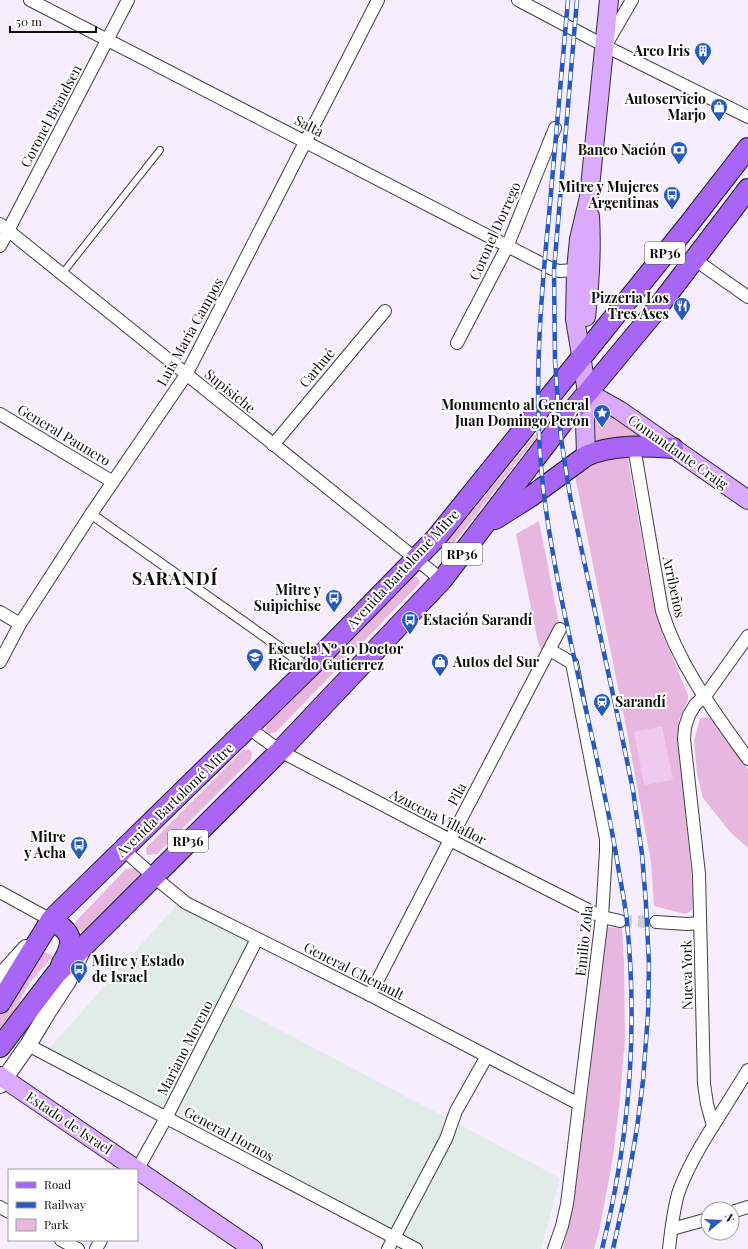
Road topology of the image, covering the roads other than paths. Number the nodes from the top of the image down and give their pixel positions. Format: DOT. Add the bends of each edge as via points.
graph roads {
  1 [pos="30,0"];
  2 [pos="128,0"];
  3 [pos="378,0"];
  4 [pos="518,0"];
  5 [pos="609,0"];
  6 [pos="632,0"];
  7 [pos="108,40"];
  8 [pos="605,46"];
  9 [pos="748,117"];
  10 [pos="555,128"];
  11 [pos="307,142"];
  12 [pos="748,148"];
  13 [pos="160,150"];
  14 [pos="748,189"];
  15 [pos="589,197"];
  16 [pos="4,227"];
  17 [pos="0,246"];
  18 [pos="507,247"];
  19 [pos="694,259"];
  20 [pos="576,270"];
  21 [pos="62,274"];
  22 [pos="748,298"];
  23 [pos="385,311"];
  24 [pos="457,344"];
  25 [pos="582,357"];
  26 [pos="186,375"];
  27 [pos="587,392"];
  28 [pos="0,414"];
  29 [pos="273,445"];
  30 [pos="634,447"];
  31 [pos="673,448"];
  32 [pos="586,456"];
  33 [pos="113,482"];
  34 [pos="748,500"];
  35 [pos="91,514"];
  36 [pos="482,528"];
  37 [pos="417,559"];
  38 [pos="442,580"];
  39 [pos="0,612"];
  40 [pos="20,624"];
  41 [pos="560,629"];
  42 [pos="748,636"];
  43 [pos="550,650"];
  44 [pos="0,662"];
  45 [pos="309,668"];
  46 [pos="704,697"];
  47 [pos="249,728"];
  48 [pos="280,751"];
  49 [pos="748,759"];
  50 [pos="450,840"];
  51 [pos="124,850"];
  52 [pos="153,876"];
  53 [pos="0,892"];
  54 [pos="602,917"];
  55 [pos="51,920"];
  56 [pos="620,921"];
  57 [pos="656,922"];
  58 [pos="700,923"];
  59 [pos="257,939"];
  60 [pos="84,946"];
  61 [pos="56,974"];
  62 [pos="0,977"];
  63 [pos="370,995"];
  64 [pos="0,1003"];
  65 [pos="28,1045"];
  66 [pos="0,1047"];
  67 [pos="487,1056"];
  68 [pos="748,1070"];
  69 [pos="2,1080"];
  70 [pos="579,1104"];
  71 [pos="166,1118"];
  72 [pos="713,1126"];
  73 [pos="136,1169"];
  74 [pos="138,1169"];
  75 [pos="138,1171"];
  76 [pos="700,1221"];
  77 [pos="672,1229"];
  78 [pos="394,1237"];
  79 [pos="63,1241"];
  80 [pos="78,1249"];
  81 [pos="253,1249"];
  82 [pos="388,1249"];
  83 [pos="416,1249"];
  84 [pos="554,1249"];
  85 [pos="669,1249"];
  1 -- 7 [label="street, Salta"];
  2 -- 7 [label="street, Coronel Brandsen"];
  3 -- 11 [label="street, Luis María Campos"];
  4 -- 8 [label="street"];
  5 -- 8 [label="main road"];
  6 -- 8 [label="street"];
  7 -- 11 [label="street, Salta"];
  7 -- 16 [label="street, Coronel Brandsen"];
  8 -- 9 [label="street"];
  8 -- 15 [label="main road"];
  10 -- 18 [label="street, Coronel Dorrego"];
  11 -- 18 [label="street, Salta"];
  11 -- 26 [label="street, Luis María Campos"];
  12 -- 25 [label="main road, Avenida Bartolomé Mitre / RP36"];
  13 -- 21 [label="lane"];
  14 -- 19 [label="main road, RP36"];
  15 -- 20 [label="main road" via="578,240"];
  15 -- 25 [label="main road" via="592,241"];
  16 -- 17 [label="street, Coronel Brandsen"];
  16 -- 21 [label="street, Supisiche"];
  18 -- 20 [label="street, Salta" via="552,269"];
  18 -- 24 [label="street, Coronel Dorrego"];
  19 -- 22 [label="street"];
  19 -- 27 [label="main road, RP36" via="652,315"];
  20 -- 25 [label="main road" via="575,319"];
  21 -- 26 [label="street, Supisiche"];
  23 -- 29 [label="street, Carhué"];
  25 -- 27 [label="main road"];
  25 -- 37 [label="main road, Avenida Bartolomé Mitre / RP36"];
  26 -- 29 [label="street, Supisiche"];
  26 -- 33 [label="street, Luis María Campos"];
  27 -- 31 [label="main road, Comandante Craig" via="619,410"];
  27 -- 32 [label="main road"];
  27 -- 36 [label="main road, RP36"];
  28 -- 33 [label="street, General Paunero"];
  29 -- 37 [label="street, Supisiche"];
  30 -- 31 [label="main road"];
  30 -- 32 [label="main road" via="596,451"];
  30 -- 46 [label="street, Arribeños" via="662,611 668,630"];
  31 -- 34 [label="main road, Comandante Craig"];
  32 -- 36 [label="main road"];
  33 -- 35 [label="street, Luis María Campos"];
  35 -- 40 [label="street, Luis María Campos"];
  35 -- 45 [label="street"];
  36 -- 38 [label="main road, RP36"];
  37 -- 38 [label="street, Supisiche"];
  37 -- 45 [label="main road, Avenida Bartolomé Mitre / RP36"];
  38 -- 48 [label="main road, RP36"];
  39 -- 40 [label="street"];
  40 -- 44 [label="street, Luis María Campos"];
  41 -- 43 [label="street, Pila"];
  42 -- 46 [label="street, Nueva York"];
  43 -- 50 [label="street, Pila"];
  43 -- 54 [label="street, Emilio Zola" via="572,663 606,839"];
  45 -- 47 [label="main road, Avenida Bartolomé Mitre / RP36"];
  46 -- 49 [label="street, Arribeños"];
  46 -- 58 [label="street, Nueva York" via="695,705 690,715 684,739 696,846"];
  47 -- 48 [label="street, Azucena Villaflor"];
  47 -- 51 [label="main road, Avenida Bartolomé Mitre / RP36"];
  48 -- 50 [label="street, Azucena Villaflor"];
  48 -- 52 [label="main road, RP36"];
  50 -- 54 [label="street, Azucena Villaflor"];
  50 -- 63 [label="street, Pila"];
  51 -- 52 [label="street, General Chenault"];
  51 -- 55 [label="main road, Avenida Bartolomé Mitre / RP36"];
  52 -- 59 [label="street, General Chenault" via="186,903"];
  52 -- 60 [label="main road, RP36"];
  53 -- 55 [label="street"];
  54 -- 56 [label="street, Azucena Villaflor"];
  54 -- 70 [label="street, Emilio Zola"];
  55 -- 61 [label="main road" via="65,930 71,941"];
  55 -- 62 [label="street, Avenida Bartolomé Mitre"];
  55 -- 64 [label="main road, Avenida Bartolomé Mitre / RP36"];
  57 -- 58 [label="street"];
  58 -- 72 [label="street, Nueva York" via="704,1084"];
  59 -- 63 [label="street, General Chenault"];
  59 -- 71 [label="street, Mariano Moreno"];
  60 -- 61 [label="main road, RP36"];
  60 -- 65 [label="street" via="68,980"];
  61 -- 66 [label="main road, RP36"];
  63 -- 67 [label="street, General Chenault"];
  65 -- 69 [label="street"];
  65 -- 71 [label="street, General Hornos"];
  67 -- 70 [label="street, General Chenault"];
  67 -- 78 [label="street" via="456,1111 446,1139"];
  68 -- 72 [label="street"];
  69 -- 73 [label="main road, Estado de Israel"];
  70 -- 84 [label="street, Emilio Zola" via="567,1204"];
  71 -- 74 [label="street, Mariano Moreno"];
  71 -- 78 [label="street, General Hornos"];
  72 -- 77 [label="street" via="689,1167 677,1200"];
  75 -- 81 [label="main road, Estado de Israel"];
  76 -- 77 [label="street"];
  77 -- 85 [label="street"];
  78 -- 82 [label="street"];
  78 -- 83 [label="street, General Hornos"];
  79 -- 80 [label="street"];
}
